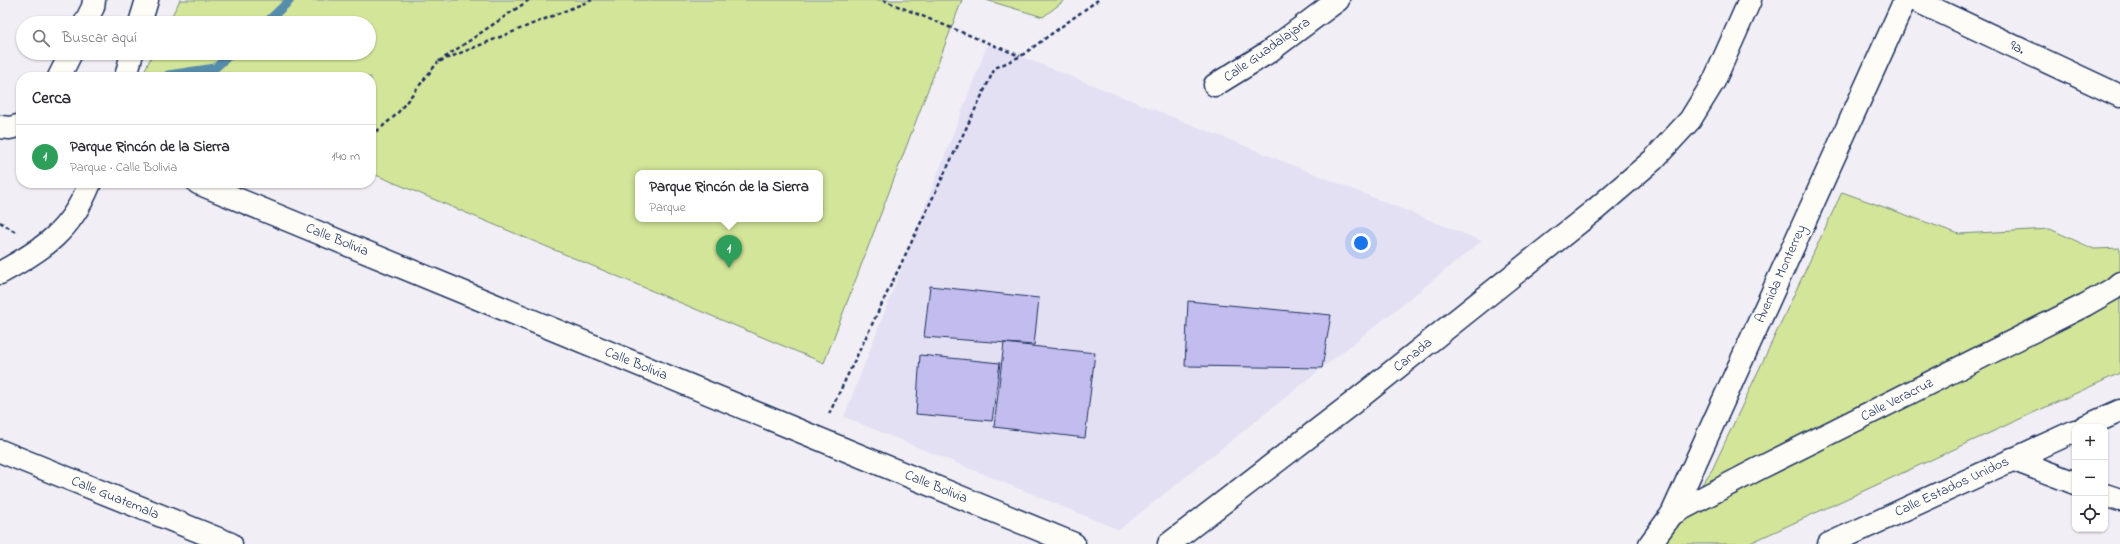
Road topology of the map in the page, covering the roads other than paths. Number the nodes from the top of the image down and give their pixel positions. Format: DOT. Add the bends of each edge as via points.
graph roads {
  1 [pos="94,0"];
  2 [pos="147,0"];
  3 [pos="1338,0"];
  4 [pos="1750,0"];
  5 [pos="1905,0"];
  6 [pos="1915,0"];
  7 [pos="88,16"];
  8 [pos="142,16"];
  9 [pos="68,60"];
  10 [pos="130,60"];
  11 [pos="62,72"];
  12 [pos="127,72"];
  13 [pos="1215,85"];
  14 [pos="2120,96"];
  15 [pos="16,126"];
  16 [pos="0,127"];
  17 [pos="87,188"];
  18 [pos="210,188"];
  19 [pos="0,273"];
  20 [pos="2120,283"];
  21 [pos="2120,411"];
  22 [pos="2091,424"];
  23 [pos="2072,432"];
  24 [pos="0,451"];
  25 [pos="2012,459"];
  26 [pos="2072,482"];
  27 [pos="2108,496"];
  28 [pos="2120,500"];
  29 [pos="1672,514"];
  30 [pos="231,544"];
  31 [pos="1074,544"];
  32 [pos="1168,544"];
  33 [pos="1650,544"];
  34 [pos="1829,544"];
  1 -- 7 [label="street"];
  2 -- 8 [label="street"];
  3 -- 13 [label="street, Calle Guadalajara" via="1266,53"];
  4 -- 32 [label="street, Canada" via="1714,81 1690,120 1653,160 1354,402"];
  5 -- 29 [label="street, Avenida Monterrey"];
  6 -- 14 [label="street, 9a."];
  9 -- 11 [label="street"];
  10 -- 12 [label="street"];
  15 -- 16 [label="street"];
  17 -- 19 [label="street" via="65,227 34,254"];
  18 -- 31 [label="street, Calle Bolivia"];
  20 -- 29 [label="street, Calle Veracruz" via="2085,305"];
  21 -- 22 [label="street"];
  23 -- 25 [label="street, Calle Estados Unidos"];
  24 -- 30 [label="street, Calle Guatemala"];
  25 -- 26 [label="street"];
  25 -- 34 [label="street, Calle Estados Unidos"];
  27 -- 28 [label="street"];
  29 -- 33 [label="street, Avenida Monterrey"];
}
